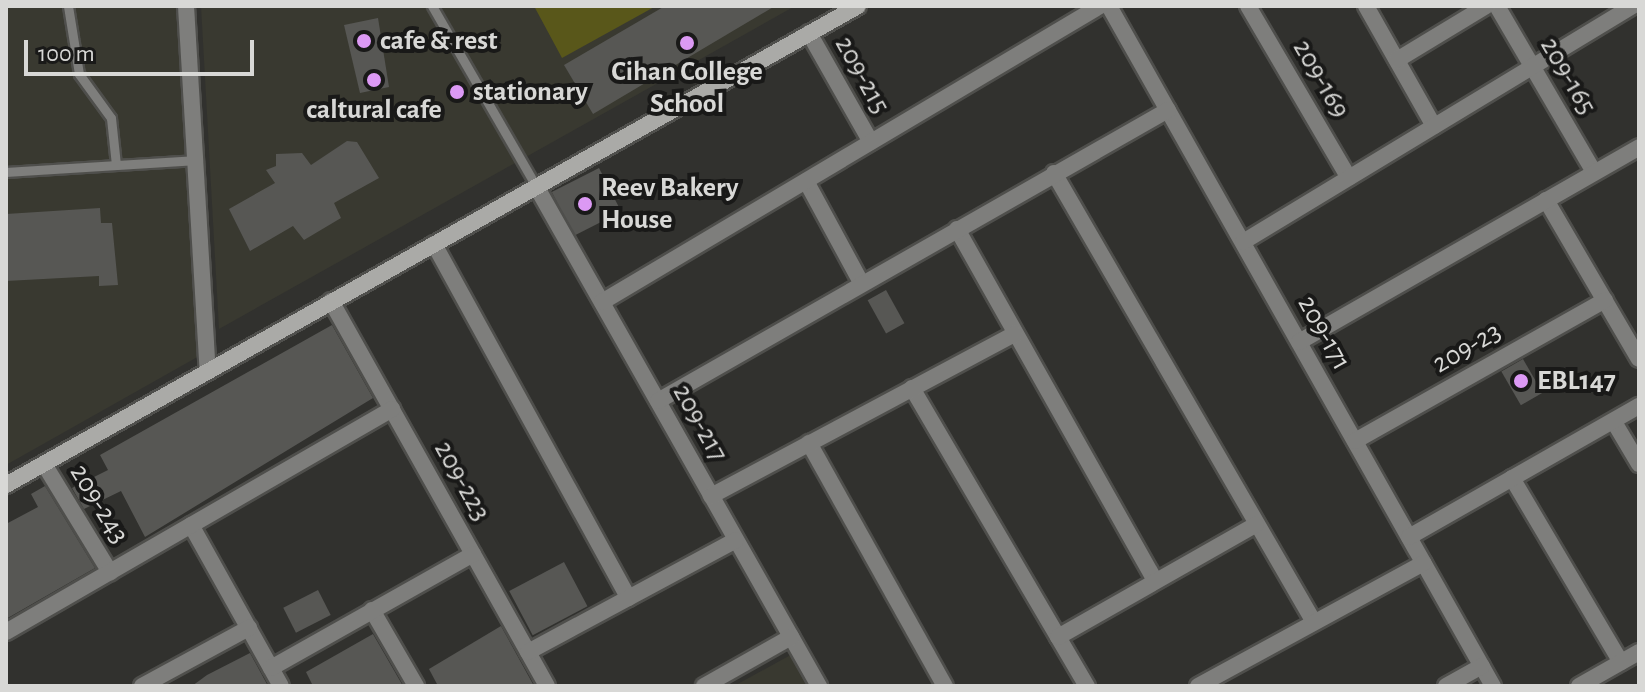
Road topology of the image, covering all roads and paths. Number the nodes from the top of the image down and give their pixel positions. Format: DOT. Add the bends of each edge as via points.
graph roads {
  1 [pos="68,6"];
  2 [pos="186,6"];
  3 [pos="432,6"];
  4 [pos="858,6"];
  5 [pos="1100,6"];
  6 [pos="1109,6"];
  7 [pos="1248,6"];
  8 [pos="1366,6"];
  9 [pos="1486,6"];
  10 [pos="1497,6"];
  11 [pos="1628,7"];
  12 [pos="809,33"];
  13 [pos="1397,60"];
  14 [pos="1533,67"];
  15 [pos="1168,110"];
  16 [pos="1434,126"];
  17 [pos="871,142"];
  18 [pos="1637,153"];
  19 [pos="197,160"];
  20 [pos="116,165"];
  21 [pos="6,172"];
  22 [pos="1594,172"];
  23 [pos="1054,173"];
  24 [pos="1349,178"];
  25 [pos="806,181"];
  26 [pos="536,186"];
  27 [pos="1546,200"];
  28 [pos="957,229"];
  29 [pos="1243,242"];
  30 [pos="434,244"];
  31 [pos="862,284"];
  32 [pos="1605,300"];
  33 [pos="331,301"];
  34 [pos="602,302"];
  35 [pos="1014,334"];
  36 [pos="1299,342"];
  37 [pos="1639,359"];
  38 [pos="208,371"];
  39 [pos="912,388"];
  40 [pos="658,401"];
  41 [pos="1639,406"];
  42 [pos="392,409"];
  43 [pos="1614,422"];
  44 [pos="1355,441"];
  45 [pos="809,443"];
  46 [pos="44,464"];
  47 [pos="1639,464"];
  48 [pos="1512,478"];
  49 [pos="6,485"];
  50 [pos="711,496"];
  51 [pos="191,525"];
  52 [pos="1255,525"];
  53 [pos="1409,537"];
  54 [pos="736,540"];
  55 [pos="473,554"];
  56 [pos="1424,563"];
  57 [pos="110,572"];
  58 [pos="1154,579"];
  59 [pos="629,598"];
  60 [pos="372,610"];
  61 [pos="1314,622"];
  62 [pos="249,628"];
  63 [pos="6,632"];
  64 [pos="791,637"];
  65 [pos="1058,637"];
  66 [pos="528,652"];
  67 [pos="1639,652"];
  68 [pos="1621,662"];
  69 [pos="1482,666"];
  70 [pos="271,668"];
  71 [pos="142,686"];
  72 [pos="281,686"];
  73 [pos="416,686"];
  74 [pos="547,686"];
  75 [pos="704,686"];
  76 [pos="819,686"];
  77 [pos="945,686"];
  78 [pos="1087,686"];
  79 [pos="1198,686"];
  80 [pos="1446,686"];
  81 [pos="1493,686"];
  82 [pos="1579,686"];
  1 -- 20 [label="lane" via="79,74 111,118"];
  2 -- 19 [label="street"];
  3 -- 26 [label="lane"];
  4 -- 12 [label="street"];
  5 -- 17 [label="street"];
  6 -- 15 [label="street, 209-171"];
  7 -- 24 [label="street, 209-169"];
  8 -- 13 [label="street"];
  9 -- 13 [label="street"];
  10 -- 14 [label="street, 209-165"];
  11 -- 14 [label="street"];
  12 -- 17 [label="street, 209-215"];
  12 -- 26 [label="street"];
  13 -- 16 [label="street"];
  14 -- 16 [label="street"];
  14 -- 22 [label="street, 209-165"];
  15 -- 23 [label="street"];
  15 -- 29 [label="street, 209-171"];
  16 -- 24 [label="street"];
  17 -- 25 [label="street"];
  18 -- 22 [label="street"];
  19 -- 20 [label="lane"];
  19 -- 38 [label="street"];
  20 -- 21 [label="lane"];
  22 -- 27 [label="street"];
  23 -- 28 [label="street"];
  23 -- 52 [label="street"];
  24 -- 29 [label="street"];
  25 -- 31 [label="street"];
  25 -- 34 [label="street"];
  26 -- 30 [label="street"];
  26 -- 34 [label="street, 209-217"];
  27 -- 32 [label="street"];
  27 -- 36 [label="street"];
  28 -- 31 [label="street"];
  28 -- 35 [label="street"];
  29 -- 36 [label="street, 209-171"];
  30 -- 33 [label="street"];
  30 -- 59 [label="street"];
  31 -- 40 [label="street"];
  32 -- 37 [label="street"];
  32 -- 44 [label="street, 209-23"];
  33 -- 38 [label="street"];
  33 -- 42 [label="street, 209-223"];
  34 -- 40 [label="street, 209-217"];
  35 -- 39 [label="street"];
  35 -- 58 [label="street"];
  36 -- 44 [label="street, 209-171"];
  38 -- 46 [label="street"];
  39 -- 45 [label="street"];
  39 -- 65 [label="street"];
  40 -- 50 [label="street, 209-217"];
  41 -- 43 [label="street"];
  42 -- 51 [label="street"];
  42 -- 55 [label="street, 209-223"];
  43 -- 47 [label="street"];
  43 -- 48 [label="street"];
  44 -- 53 [label="street, 209-171"];
  45 -- 50 [label="street"];
  45 -- 77 [label="street"];
  46 -- 49 [label="street"];
  46 -- 57 [label="street, 209-243"];
  48 -- 53 [label="street"];
  48 -- 68 [label="street"];
  50 -- 54 [label="street, 209-217"];
  51 -- 57 [label="street"];
  51 -- 62 [label="street"];
  52 -- 58 [label="street"];
  52 -- 61 [label="street"];
  53 -- 56 [label="street, 209-171"];
  54 -- 59 [label="street"];
  54 -- 64 [label="street, 209-217"];
  55 -- 60 [label="street"];
  55 -- 66 [label="street, 209-223"];
  56 -- 61 [label="street"];
  56 -- 69 [label="street, 209-171"];
  57 -- 63 [label="street"];
  58 -- 65 [label="street"];
  59 -- 66 [label="street"];
  60 -- 70 [label="street"];
  60 -- 73 [label="street"];
  61 -- 79 [label="street"];
  62 -- 70 [label="street"];
  62 -- 71 [label="street"];
  64 -- 75 [label="street"];
  64 -- 76 [label="street, 209-217"];
  65 -- 78 [label="street"];
  66 -- 74 [label="street, 209-223"];
  67 -- 68 [label="street"];
  68 -- 82 [label="street"];
  69 -- 80 [label="street"];
  69 -- 81 [label="street, 209-171"];
  70 -- 72 [label="street"];
}
